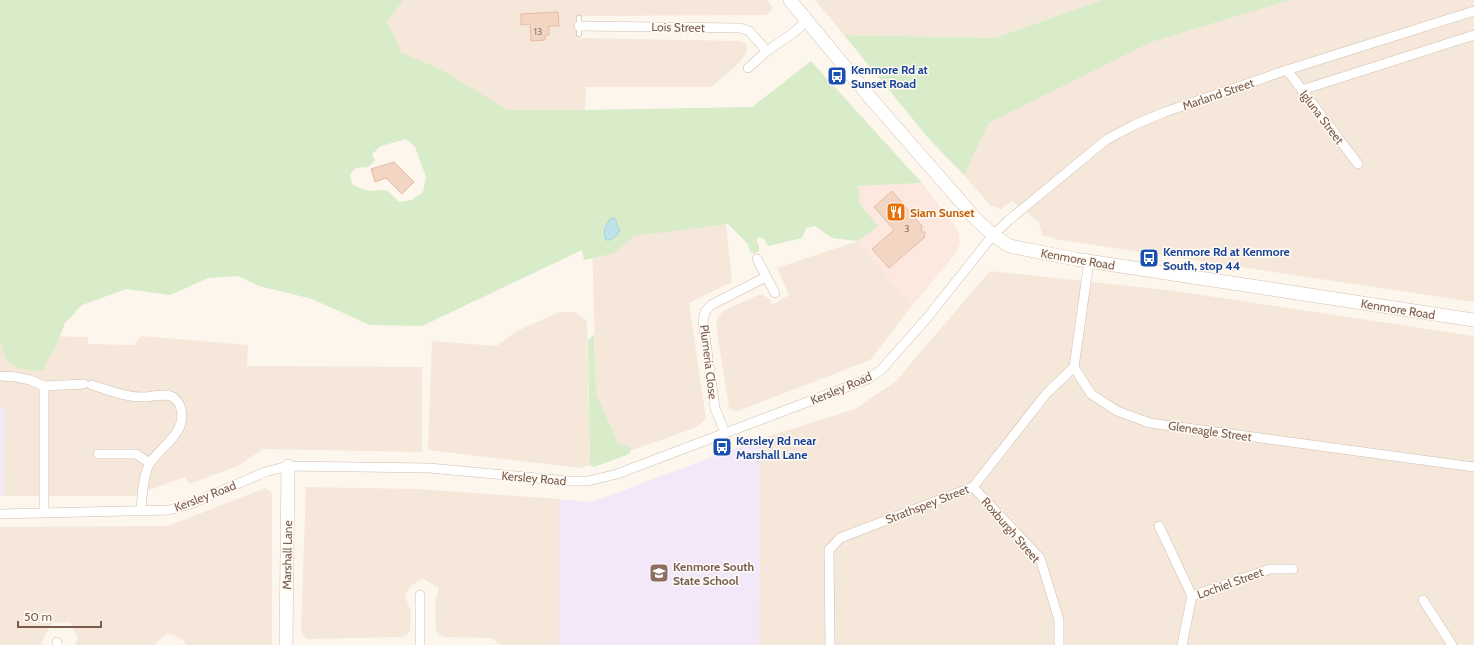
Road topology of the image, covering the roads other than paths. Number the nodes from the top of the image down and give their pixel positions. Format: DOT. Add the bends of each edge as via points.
graph roads {
  1 [pos="790,0"];
  2 [pos="1474,11"];
  3 [pos="807,21"];
  4 [pos="579,26"];
  5 [pos="1474,35"];
  6 [pos="767,51"];
  7 [pos="748,68"];
  8 [pos="1287,70"];
  9 [pos="1302,90"];
  10 [pos="1358,164"];
  11 [pos="993,235"];
  12 [pos="757,258"];
  13 [pos="1089,261"];
  14 [pos="766,277"];
  15 [pos="774,293"];
  16 [pos="1474,320"];
  17 [pos="1074,367"];
  18 [pos="0,376"];
  19 [pos="44,386"];
  20 [pos="725,434"];
  21 [pos="98,454"];
  22 [pos="150,463"];
  23 [pos="288,466"];
  24 [pos="1474,467"];
  25 [pos="973,487"];
  26 [pos="141,511"];
  27 [pos="44,512"];
  28 [pos="0,514"];
  29 [pos="1159,526"];
  30 [pos="1293,569"];
  31 [pos="420,595"];
  32 [pos="1192,596"];
  33 [pos="1423,600"];
  34 [pos="286,645"];
  35 [pos="420,645"];
  36 [pos="830,645"];
  37 [pos="1059,645"];
  38 [pos="1182,645"];
  39 [pos="1452,645"];
  1 -- 3 [label="street, Kenmore Road"];
  2 -- 8 [label="street, Marland Street"];
  3 -- 6 [label="street"];
  3 -- 11 [label="street, Kenmore Road" via="872,101"];
  4 -- 6 [label="street, Lois Street" via="740,28 749,31"];
  5 -- 9 [label="street"];
  6 -- 7 [label="street"];
  8 -- 9 [label="street, Igluna Street"];
  8 -- 11 [label="street, Marland Street" via="1165,112 1106,140"];
  9 -- 10 [label="street, Igluna Street"];
  11 -- 13 [label="street, Kenmore Road" via="1014,247"];
  11 -- 20 [label="street, Kersley Road" via="927,318 881,370 868,379"];
  12 -- 14 [label="street"];
  13 -- 16 [label="street, Kenmore Road"];
  13 -- 17 [label="street"];
  14 -- 15 [label="street"];
  14 -- 20 [label="street, Plumeria Close" via="711,305 705,312 702,322 715,408"];
  17 -- 24 [label="street, Gleneagle Street" via="1091,394 1117,411 1150,423"];
  17 -- 25 [label="street, Strathspey Street" via="1046,394"];
  18 -- 19 [label="street" via="30,380"];
  19 -- 22 [label="street" via="88,384 132,397 173,397 180,404 182,421 166,447"];
  19 -- 27 [label="street"];
  20 -- 23 [label="street, Kersley Road" via="617,474 588,481 429,468"];
  21 -- 22 [label="street" via="136,454"];
  22 -- 26 [label="street"];
  23 -- 26 [label="street, Kersley Road" via="265,472 193,503 168,510"];
  23 -- 34 [label="street, Marshall Lane"];
  25 -- 36 [label="street, Strathspey Street" via="840,538 829,550"];
  25 -- 37 [label="street, Roxburgh Street" via="1040,558 1059,620"];
  26 -- 27 [label="street, Kersley Road"];
  27 -- 28 [label="street, Kersley Road"];
  29 -- 32 [label="street"];
  30 -- 32 [label="street, Lochiel Street" via="1270,569"];
  31 -- 35 [label="street"];
  32 -- 38 [label="street, Lochiel Street"];
  33 -- 39 [label="street"];
}
